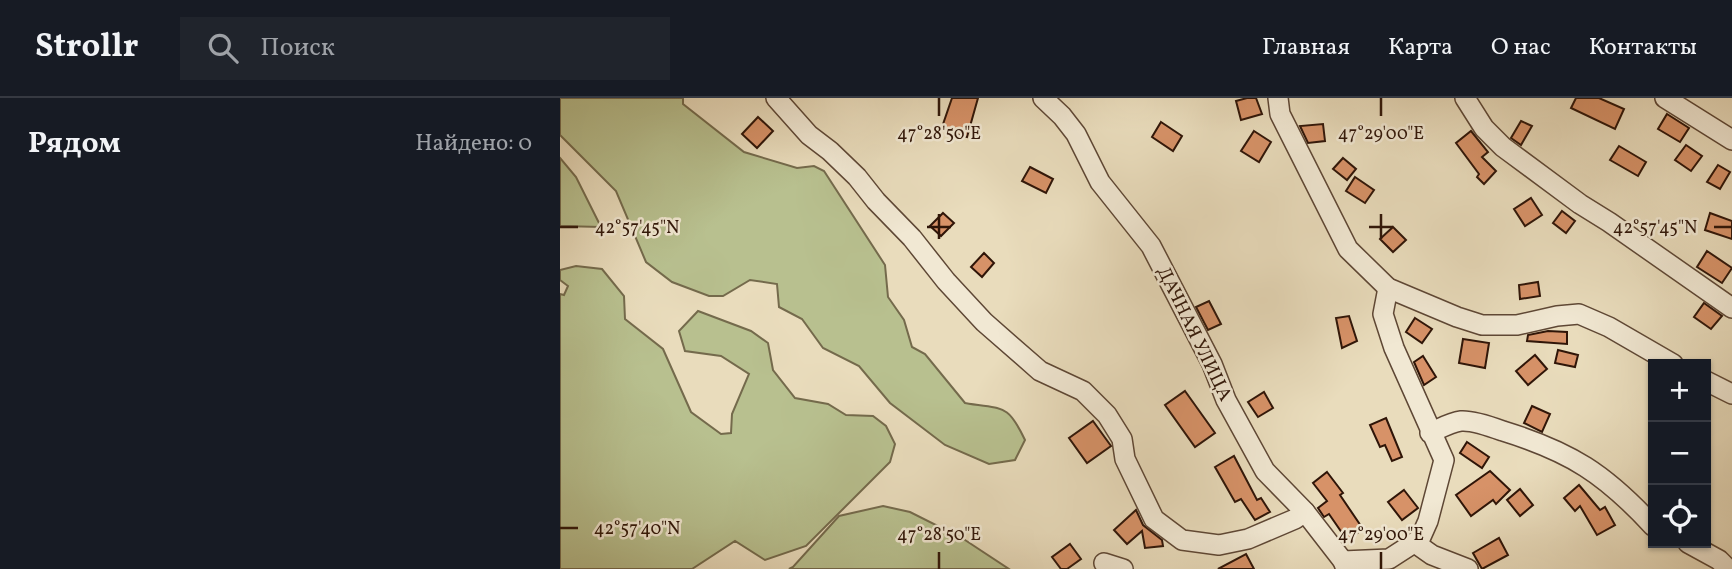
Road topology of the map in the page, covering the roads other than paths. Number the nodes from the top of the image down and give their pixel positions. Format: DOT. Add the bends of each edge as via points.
graph roads {
  1 [pos="776,98"];
  2 [pos="1043,98"];
  3 [pos="1278,98"];
  4 [pos="1465,98"];
  5 [pos="1665,98"];
  6 [pos="1732,140"];
  7 [pos="1388,288"];
  8 [pos="1732,308"];
  9 [pos="1664,359"];
  10 [pos="1711,384"];
  11 [pos="1732,394"];
  12 [pos="1430,433"];
  13 [pos="1305,512"];
  14 [pos="1648,521"];
  15 [pos="1415,543"];
  16 [pos="1697,548"];
  17 [pos="1104,563"];
  18 [pos="1344,565"];
  19 [pos="1123,569"];
  20 [pos="1468,569"];
  21 [pos="1728,569"];
  1 -- 13 [label="street" via="857,177 984,322 1040,370 1083,391 1107,415 1122,439 1125,459 1154,519 1182,540 1219,545 1248,539"];
  2 -- 13 [label="street, ДАЧНАЯ УЛИЦА" via="1076,134 1100,182 1151,246 1265,471"];
  3 -- 7 [label="street" via="1280,114 1348,249"];
  4 -- 8 [label="street" via="1503,147"];
  5 -- 6 [label="street"];
  7 -- 9 [label="street" via="1482,326 1579,314"];
  7 -- 12 [label="street" via="1383,314"];
  10 -- 11 [label="street"];
  12 -- 14 [label="street" via="1461,421 1546,445 1605,479"];
  12 -- 15 [label="street" via="1444,460 1428,521"];
  13 -- 18 [label="street, ДАЧНАЯ УЛИЦА"];
  15 -- 18 [label="street" via="1389,559"];
  15 -- 20 [label="street"];
  16 -- 21 [label="street"];
  17 -- 19 [label="street"];
}
